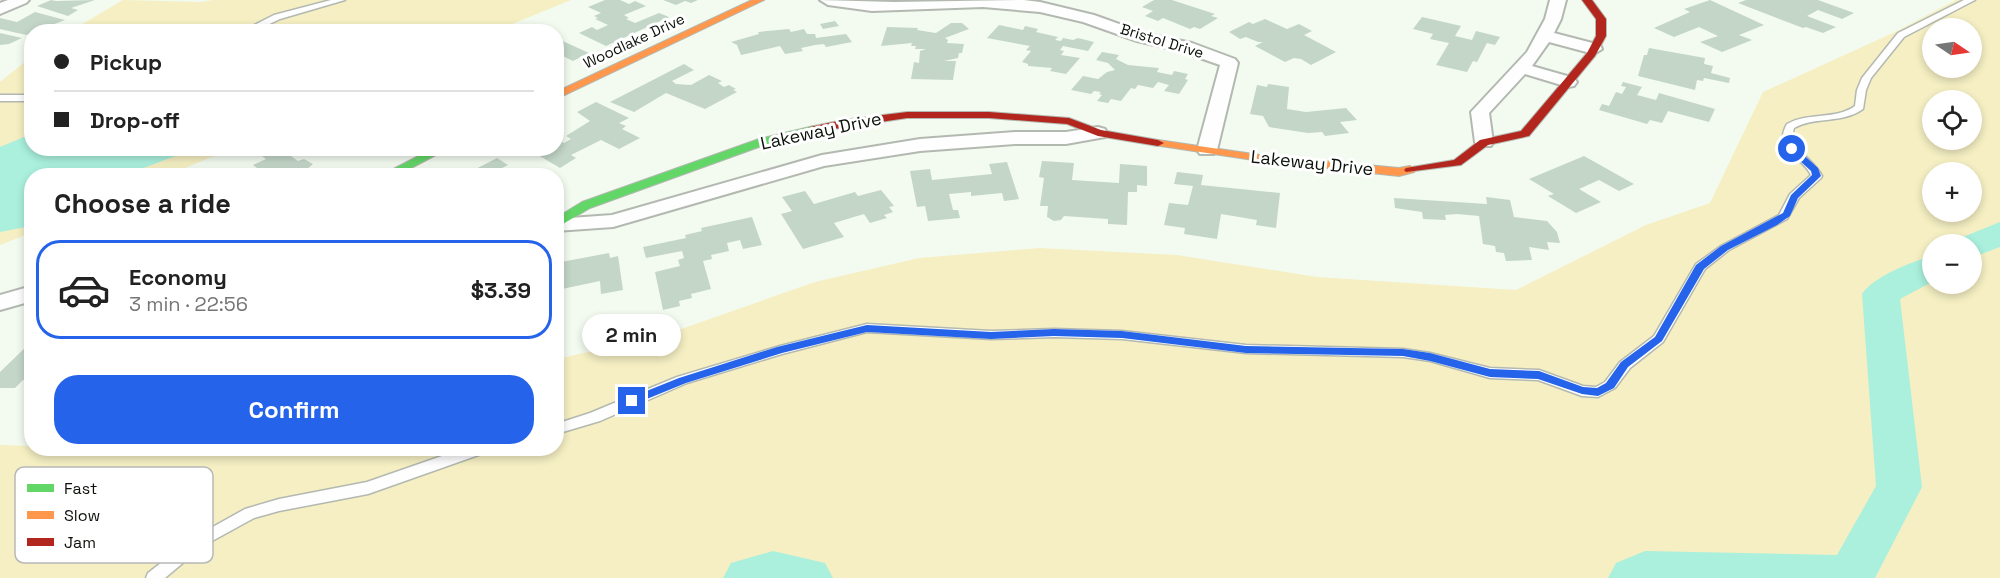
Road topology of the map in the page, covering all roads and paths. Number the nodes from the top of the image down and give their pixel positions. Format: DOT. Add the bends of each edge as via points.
graph roads {
  1 [pos="21,0"];
  2 [pos="341,0"];
  3 [pos="759,0"];
  4 [pos="828,0"];
  5 [pos="1558,0"];
  6 [pos="1587,0"];
  7 [pos="1971,0"];
  8 [pos="0,9"];
  9 [pos="262,24"];
  10 [pos="1544,35"];
  11 [pos="1594,49"];
  12 [pos="1522,68"];
  13 [pos="1568,82"];
  14 [pos="564,92"];
  15 [pos="0,98"];
  16 [pos="24,98"];
  17 [pos="1098,133"];
  18 [pos="1484,142"];
  19 [pos="1206,150"];
  20 [pos="427,156"];
  21 [pos="403,168"];
  22 [pos="564,219"];
  23 [pos="564,224"];
  24 [pos="564,427"];
  25 [pos="459,456"];
  26 [pos="213,534"];
  27 [pos="172,563"];
  28 [pos="154,578"];
  1 -- 8 [label="street"];
  2 -- 9 [label="lane"];
  3 -- 14 [label="street, Woodlake Drive"];
  4 -- 19 [label="street, Bristol Drive" via="870,7 968,2 1038,6 1073,13 1139,37 1185,46 1228,63"];
  5 -- 10 [label="street"];
  6 -- 11 [label="street, Lakeway Drive" via="1601,19 1601,36"];
  7 -- 24 [label="lane" via="1896,39 1862,84 1858,110 1807,118 1790,126 1789,144 1815,170 1816,176 1794,196 1784,217 1725,248 1700,267 1659,339 1598,392 1539,375 1490,373 1403,353 1246,349 1122,335 991,335 867,328 682,380"];
  10 -- 11 [label="street"];
  10 -- 12 [label="street"];
  11 -- 13 [label="street, Lakeway Drive"];
  12 -- 13 [label="street"];
  12 -- 18 [label="street" via="1480,112"];
  13 -- 18 [label="street, Lakeway Drive" via="1525,134"];
  15 -- 16 [label="lane"];
  17 -- 19 [label="street, Lakeway Drive"];
  17 -- 22 [label="street, Lakeway Drive" via="1069,121 989,116 907,115 843,123 763,141 586,205"];
  17 -- 23 [label="street, Lakeway Drive" via="920,145 822,161 612,221"];
  18 -- 19 [label="street, Lakeway Drive" via="1457,163 1399,172"];
  20 -- 21 [label="street"];
  25 -- 26 [label="lane" via="368,488 250,513"];
  27 -- 28 [label="lane"];
}
